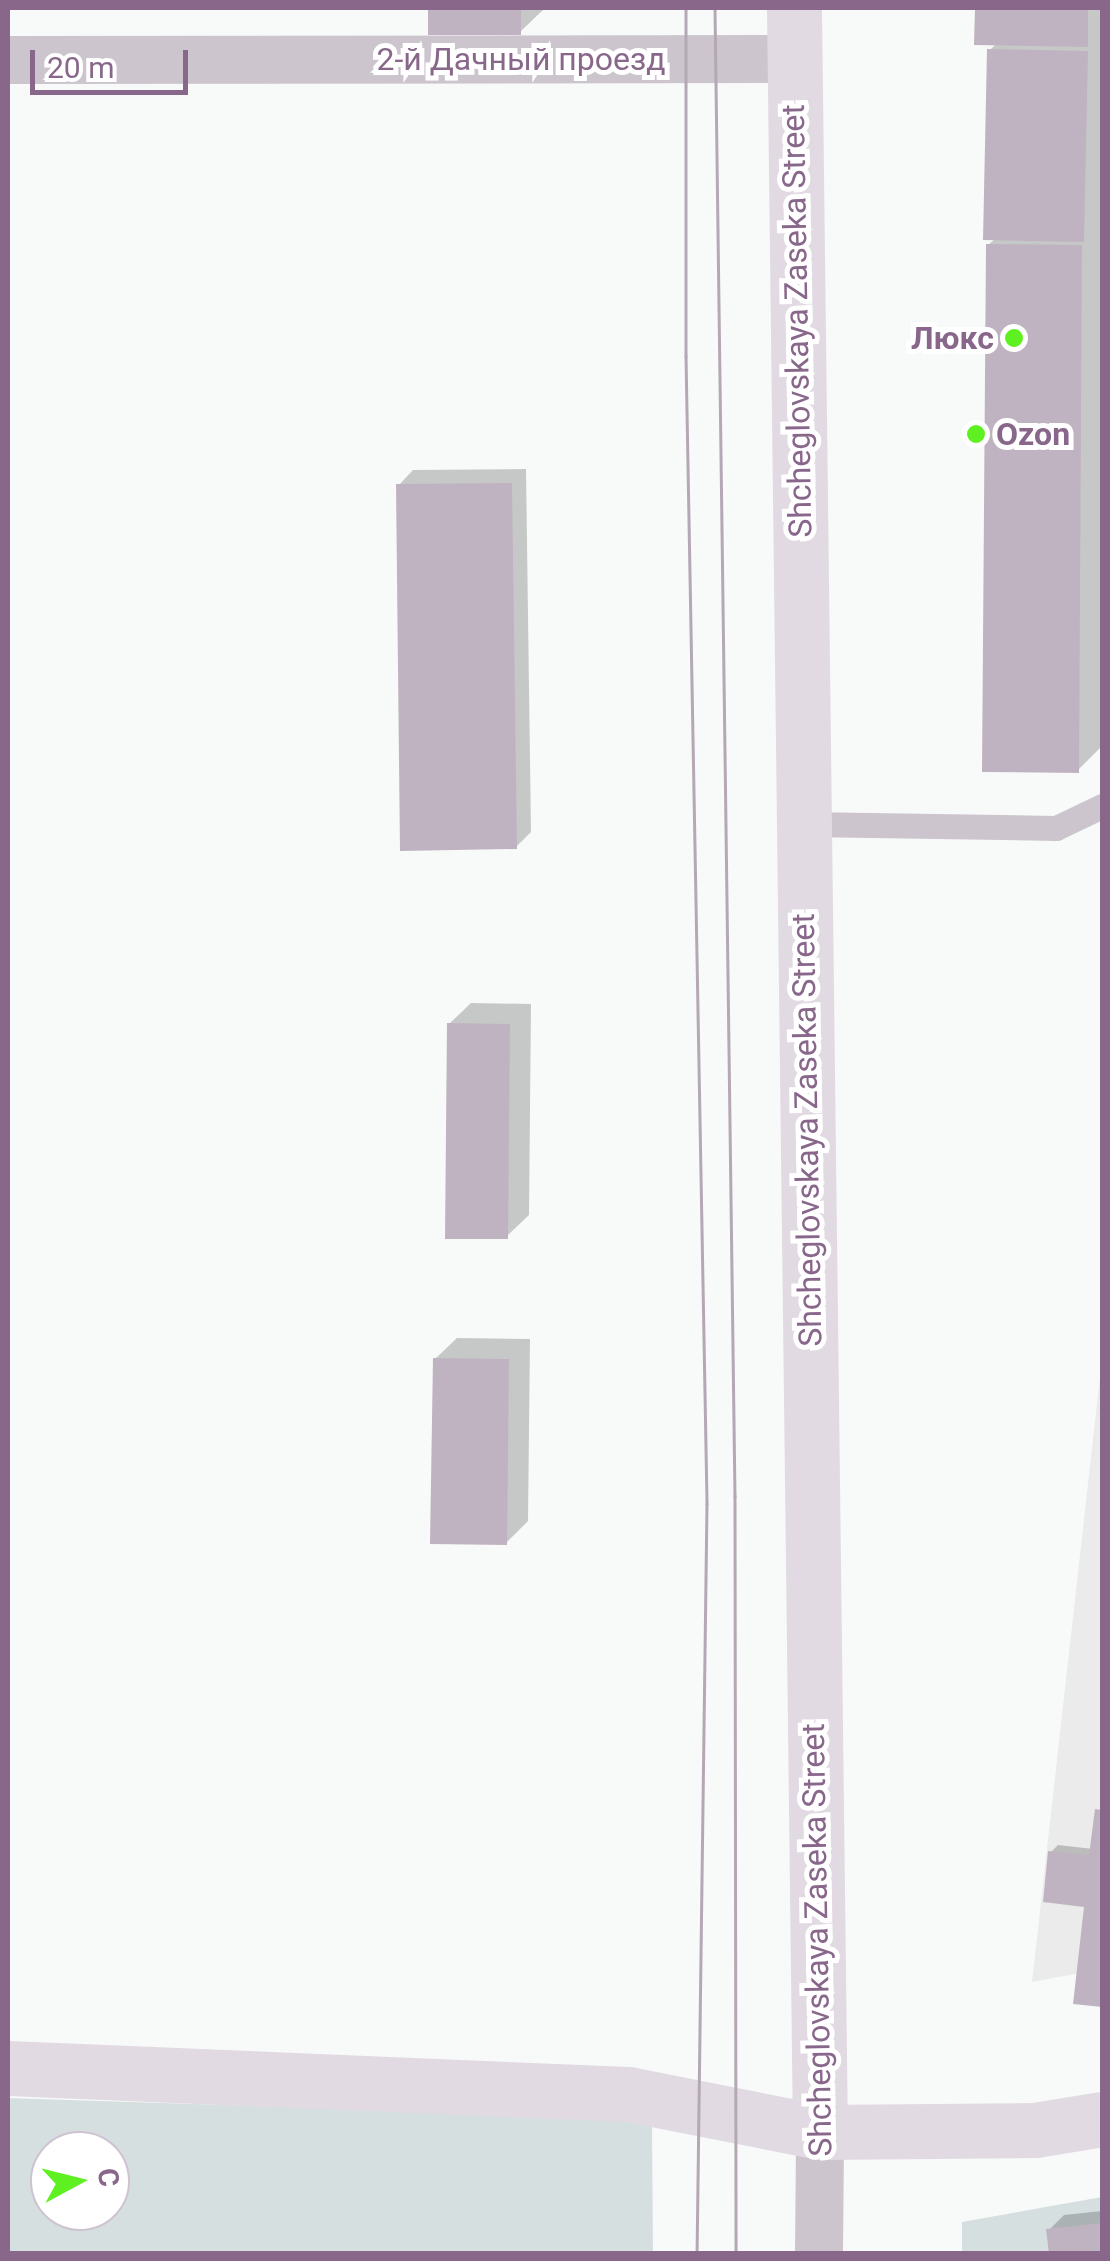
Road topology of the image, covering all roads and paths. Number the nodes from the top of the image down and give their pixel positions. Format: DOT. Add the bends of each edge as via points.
graph roads {
  1 [pos="794,33"];
  2 [pos="8,60"];
  3 [pos="1102,806"];
  4 [pos="804,824"];
  5 [pos="8,2068"];
  6 [pos="1102,2119"];
  7 [pos="820,2132"];
  8 [pos="819,2254"];
  1 -- 2 [label="street, 2-й Дачный проезд"];
  1 -- 4 [label="street, Shcheglovskaya Zaseka Street"];
  3 -- 4 [label="lane" via="1056,828"];
  4 -- 7 [label="street, Shcheglovskaya Zaseka Street"];
  5 -- 7 [label="street" via="628,2094"];
  6 -- 7 [label="street" via="1035,2130"];
  7 -- 8 [label="street, Shcheglovskaya Zaseka Street"];
}
